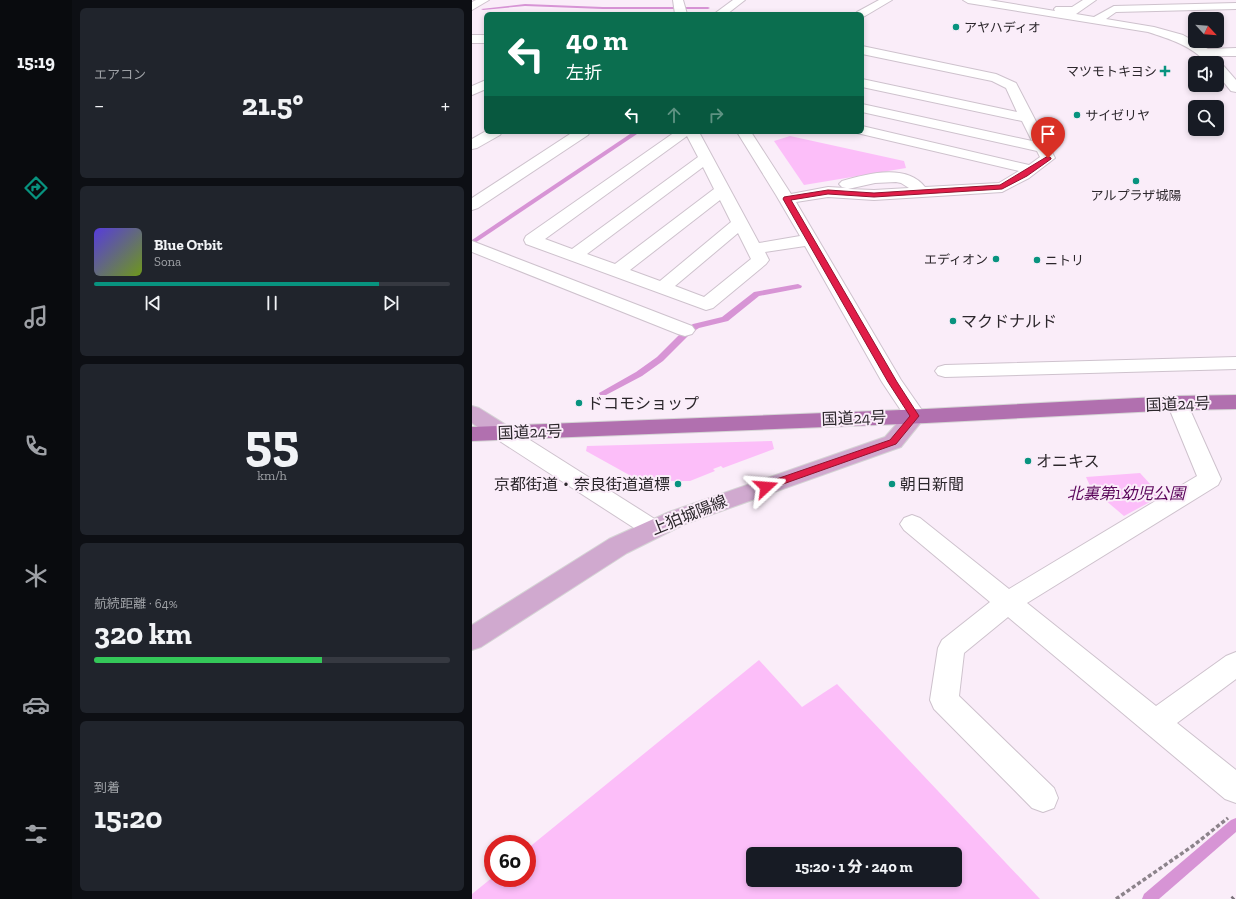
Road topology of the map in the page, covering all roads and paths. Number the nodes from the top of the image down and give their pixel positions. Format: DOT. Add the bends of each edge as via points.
graph roads {
  1 [pos="484,0"];
  2 [pos="678,0"];
  3 [pos="740,0"];
  4 [pos="887,0"];
  5 [pos="968,0"];
  6 [pos="1006,0"];
  7 [pos="1091,0"];
  8 [pos="473,6"];
  9 [pos="1236,6"];
  10 [pos="680,12"];
  11 [pos="723,12"];
  12 [pos="864,12"];
  13 [pos="1096,20"];
  14 [pos="1166,21"];
  15 [pos="1142,27"];
  16 [pos="1188,41"];
  17 [pos="1199,48"];
  18 [pos="864,50"];
  19 [pos="1204,52"];
  20 [pos="1236,52"];
  21 [pos="1208,56"];
  22 [pos="1224,67"];
  23 [pos="1236,67"];
  24 [pos="1224,74"];
  25 [pos="864,83"];
  26 [pos="1234,84"];
  27 [pos="484,85"];
  28 [pos="937,86"];
  29 [pos="472,91"];
  30 [pos="994,91"];
  31 [pos="1016,95"];
  32 [pos="925,96"];
  33 [pos="864,108"];
  34 [pos="902,117"];
  35 [pos="1028,118"];
  36 [pos="864,130"];
  37 [pos="491,134"];
  38 [pos="581,134"];
  39 [pos="681,134"];
  40 [pos="693,134"];
  41 [pos="745,134"];
  42 [pos="882,135"];
  43 [pos="472,145"];
  44 [pos="1044,148"];
  45 [pos="958,153"];
  46 [pos="706,158"];
  47 [pos="1032,170"];
  48 [pos="966,177"];
  49 [pos="918,189"];
  50 [pos="723,190"];
  51 [pos="785,197"];
  52 [pos="472,205"];
  53 [pos="740,223"];
  54 [pos="809,240"];
  55 [pos="475,248"];
  56 [pos="754,249"];
  57 [pos="575,256"];
  58 [pos="617,271"];
  59 [pos="662,288"];
  60 [pos="685,330"];
  61 [pos="1236,363"];
  62 [pos="945,371"];
  63 [pos="1236,402"];
  64 [pos="1177,403"];
  65 [pos="472,413"];
  66 [pos="915,416"];
  67 [pos="503,433"];
  68 [pos="472,434"];
  69 [pos="912,524"];
  70 [pos="653,529"];
  71 [pos="1008,602"];
  72 [pos="472,639"];
  73 [pos="1236,664"];
  74 [pos="1155,723"];
  75 [pos="1236,790"];
  76 [pos="1043,798"];
  77 [pos="1230,816"];
  78 [pos="1116,899"];
  1 -- 8 [label="street"];
  2 -- 10 [label="street"];
  3 -- 11 [label="street"];
  4 -- 12 [label="street"];
  5 -- 13 [label="street"];
  6 -- 7 [label="street" via="1074,11"];
  9 -- 13 [label="street" via="1114,9"];
  13 -- 15 [label="street"];
  14 -- 15 [label="street" via="1151,21"];
  15 -- 16 [label="street"];
  17 -- 19 [label="street"];
  18 -- 31 [label="street" via="996,78 1011,86"];
  19 -- 20 [label="street"];
  19 -- 21 [label="street"];
  22 -- 23 [label="street"];
  24 -- 26 [label="street"];
  25 -- 32 [label="street"];
  27 -- 29 [label="street"];
  28 -- 32 [label="street"];
  30 -- 31 [label="street"];
  31 -- 35 [label="street"];
  32 -- 34 [label="street"];
  32 -- 35 [label="street"];
  33 -- 34 [label="street"];
  34 -- 42 [label="street"];
  34 -- 44 [label="street"];
  35 -- 44 [label="street"];
  36 -- 42 [label="street"];
  37 -- 43 [label="street"];
  38 -- 52 [label="street"];
  39 -- 57 [label="street" via="532,240"];
  40 -- 46 [label="street"];
  41 -- 51 [label="street"];
  42 -- 45 [label="street"];
  44 -- 47 [label="street" via="1048,158"];
  45 -- 47 [label="street"];
  45 -- 48 [label="street"];
  46 -- 50 [label="street"];
  46 -- 57 [label="street"];
  47 -- 48 [label="street" via="1002,187"];
  48 -- 51 [label="street" via="874,195 828,192"];
  49 -- 51 [label="street" via="915,182 890,177"];
  50 -- 53 [label="street"];
  50 -- 58 [label="street"];
  51 -- 54 [label="street"];
  53 -- 56 [label="street"];
  53 -- 59 [label="street"];
  54 -- 56 [label="street"];
  54 -- 66 [label="street" via="892,382"];
  55 -- 60 [label="street"];
  56 -- 59 [label="street" via="760,260 706,304"];
  57 -- 58 [label="street"];
  58 -- 59 [label="street"];
  61 -- 62 [label="street"];
  63 -- 64 [label="highway, 国道24号"];
  64 -- 66 [label="highway, 国道24号"];
  64 -- 71 [label="street" via="1210,479"];
  65 -- 67 [label="main road"];
  66 -- 67 [label="highway, 国道24号"];
  66 -- 70 [label="main road, 上狛城陽線" via="893,442 677,518"];
  67 -- 68 [label="highway, 国道24号"];
  67 -- 70 [label="street"];
  69 -- 71 [label="street"];
  70 -- 72 [label="main road, 上狛城陽線" via="618,546"];
  71 -- 74 [label="street"];
  71 -- 76 [label="street" via="951,648 944,700"];
  73 -- 74 [label="street"];
  74 -- 75 [label="street"];
  77 -- 78 [label="path" via="1194,845"];
}
